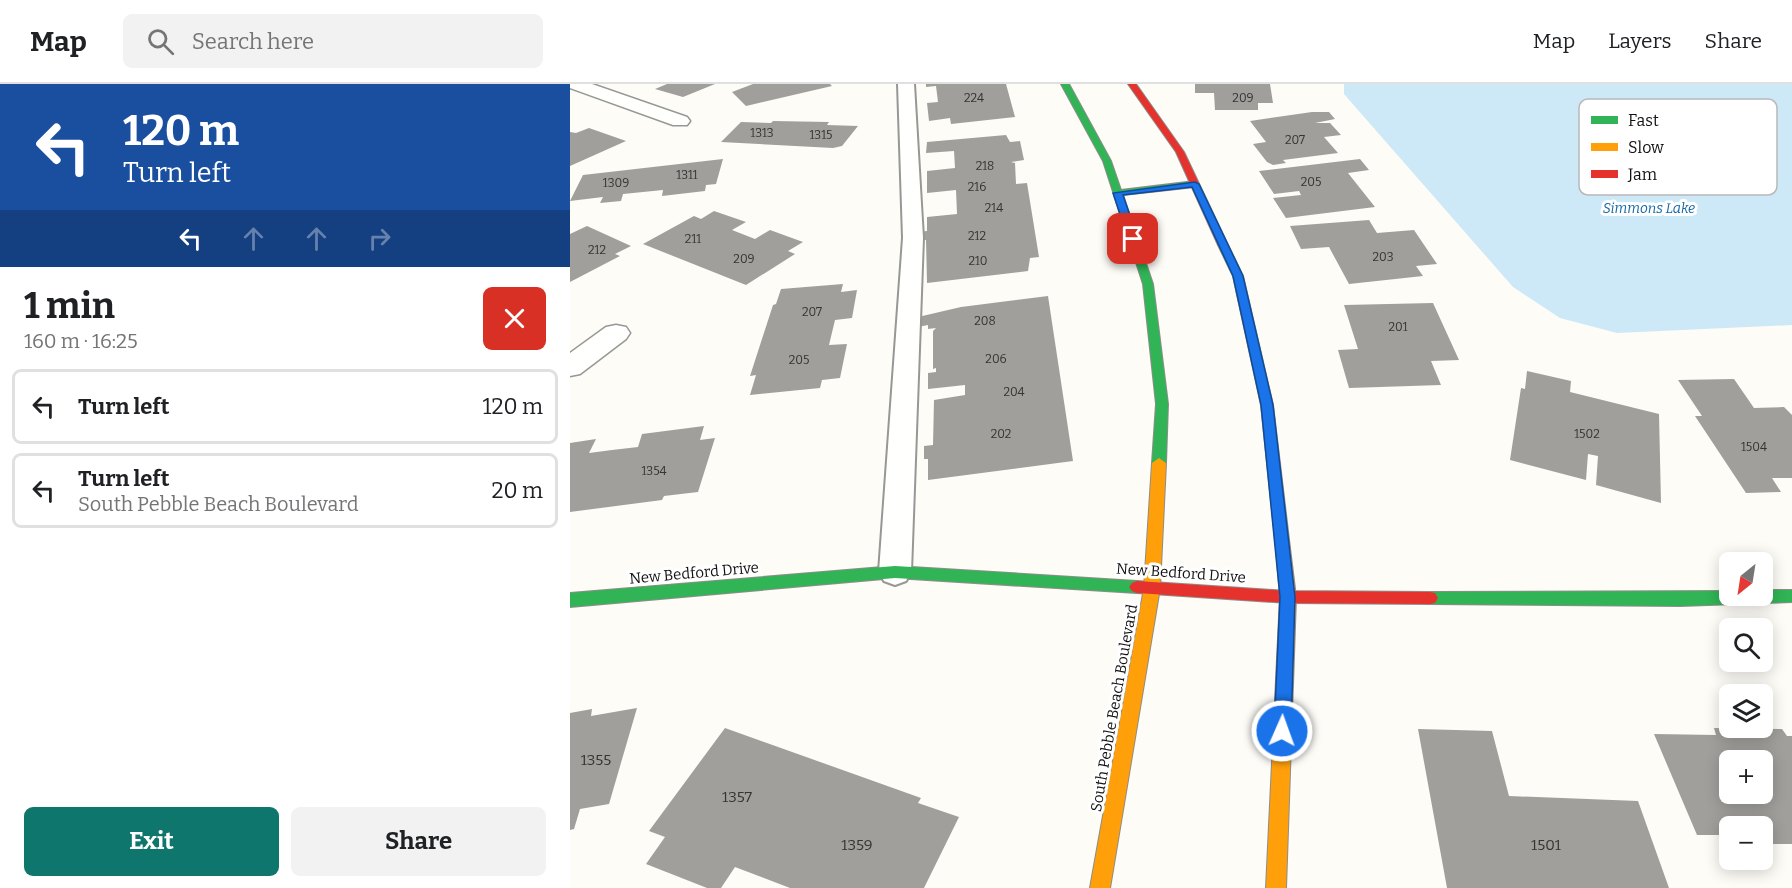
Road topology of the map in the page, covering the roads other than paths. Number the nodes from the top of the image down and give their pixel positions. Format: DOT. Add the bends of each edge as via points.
graph roads {
  1 [pos="575,84"];
  2 [pos="906,84"];
  3 [pos="1065,84"];
  4 [pos="1132,84"];
  5 [pos="680,121"];
  6 [pos="1195,184"];
  7 [pos="1118,193"];
  8 [pos="616,333"];
  9 [pos="570,367"];
  10 [pos="895,572"];
  11 [pos="1152,588"];
  12 [pos="1792,596"];
  13 [pos="1288,597"];
  14 [pos="570,600"];
  15 [pos="1100,888"];
  16 [pos="1276,888"];
  1 -- 5 [label="street"];
  2 -- 10 [label="lane" via="913,238"];
  3 -- 7 [label="street, South Pebble Beach Boulevard" via="1107,160"];
  4 -- 6 [label="street" via="1180,152"];
  6 -- 7 [label="street"];
  6 -- 13 [label="street" via="1238,276 1267,405"];
  7 -- 11 [label="street, South Pebble Beach Boulevard" via="1148,284 1162,404"];
  8 -- 9 [label="street"];
  10 -- 11 [label="street, New Bedford Drive"];
  10 -- 14 [label="street, New Bedford Drive"];
  11 -- 13 [label="street, New Bedford Drive"];
  11 -- 15 [label="street, South Pebble Beach Boulevard"];
  12 -- 13 [label="street, New Bedford Drive"];
  13 -- 16 [label="street"];
}
